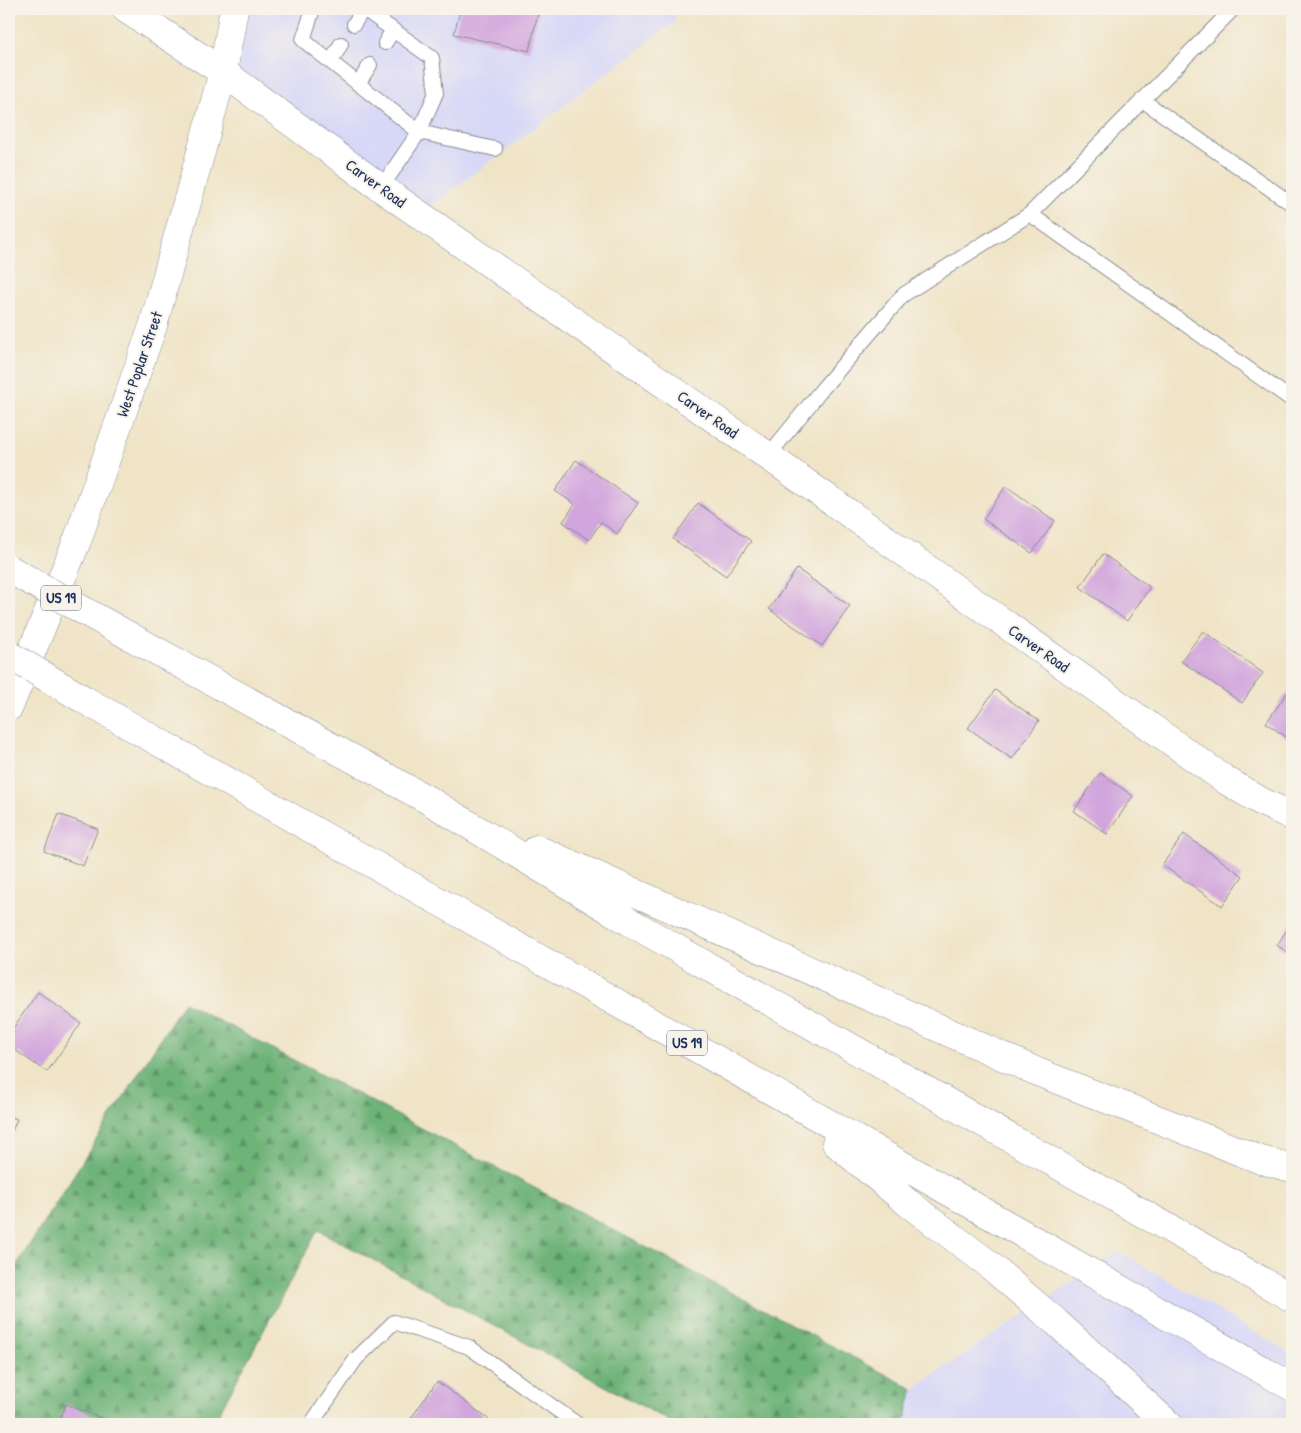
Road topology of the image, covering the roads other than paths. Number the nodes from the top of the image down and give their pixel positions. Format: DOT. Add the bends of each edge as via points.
graph roads {
  1 [pos="126,9"];
  2 [pos="234,9"];
  3 [pos="313,9"];
  4 [pos="363,9"];
  5 [pos="1233,9"];
  6 [pos="354,24"];
  7 [pos="393,30"];
  8 [pos="384,43"];
  9 [pos="341,44"];
  10 [pos="331,62"];
  11 [pos="370,66"];
  12 [pos="223,72"];
  13 [pos="358,84"];
  14 [pos="1142,100"];
  15 [pos="419,132"];
  16 [pos="495,149"];
  17 [pos="381,188"];
  18 [pos="1292,204"];
  19 [pos="1030,214"];
  20 [pos="1292,400"];
  21 [pos="768,456"];
  22 [pos="9,569"];
  23 [pos="9,655"];
  24 [pos="9,708"];
  25 [pos="428,800"];
  26 [pos="1292,816"];
  27 [pos="777,1094"];
  28 [pos="1292,1168"];
  29 [pos="1292,1298"];
  30 [pos="1292,1387"];
  31 [pos="311,1424"];
  32 [pos="577,1424"];
  33 [pos="1168,1424"];
  1 -- 12 [label="main road, Carver Road"];
  2 -- 12 [label="main road, West Poplar Street"];
  3 -- 10 [label="lane" via="303,40"];
  4 -- 6 [label="lane"];
  4 -- 7 [label="lane"];
  5 -- 14 [label="lane"];
  7 -- 8 [label="lane"];
  7 -- 15 [label="lane" via="432,58 436,93"];
  9 -- 10 [label="lane"];
  10 -- 13 [label="lane"];
  11 -- 13 [label="lane"];
  12 -- 17 [label="main road, Carver Road"];
  12 -- 24 [label="main road, West Poplar Street" via="152,326 77,541"];
  13 -- 15 [label="lane"];
  14 -- 18 [label="lane"];
  14 -- 19 [label="lane"];
  15 -- 16 [label="lane"];
  15 -- 17 [label="lane"];
  17 -- 21 [label="main road, Carver Road"];
  19 -- 20 [label="lane"];
  19 -- 21 [label="lane" via="903,295"];
  21 -- 26 [label="main road, Carver Road" via="1227,782"];
  22 -- 25 [label="main road, US 19, bridge"];
  23 -- 27 [label="main road, US 19, bridge"];
  25 -- 28 [label="main road" via="1040,1073 1260,1160"];
  25 -- 29 [label="main road, US 19" via="630,922"];
  27 -- 30 [label="main road, US 19"];
  27 -- 33 [label="main road" via="908,1203 986,1262"];
  31 -- 32 [label="lane" via="356,1359 394,1322 469,1347"];
}
